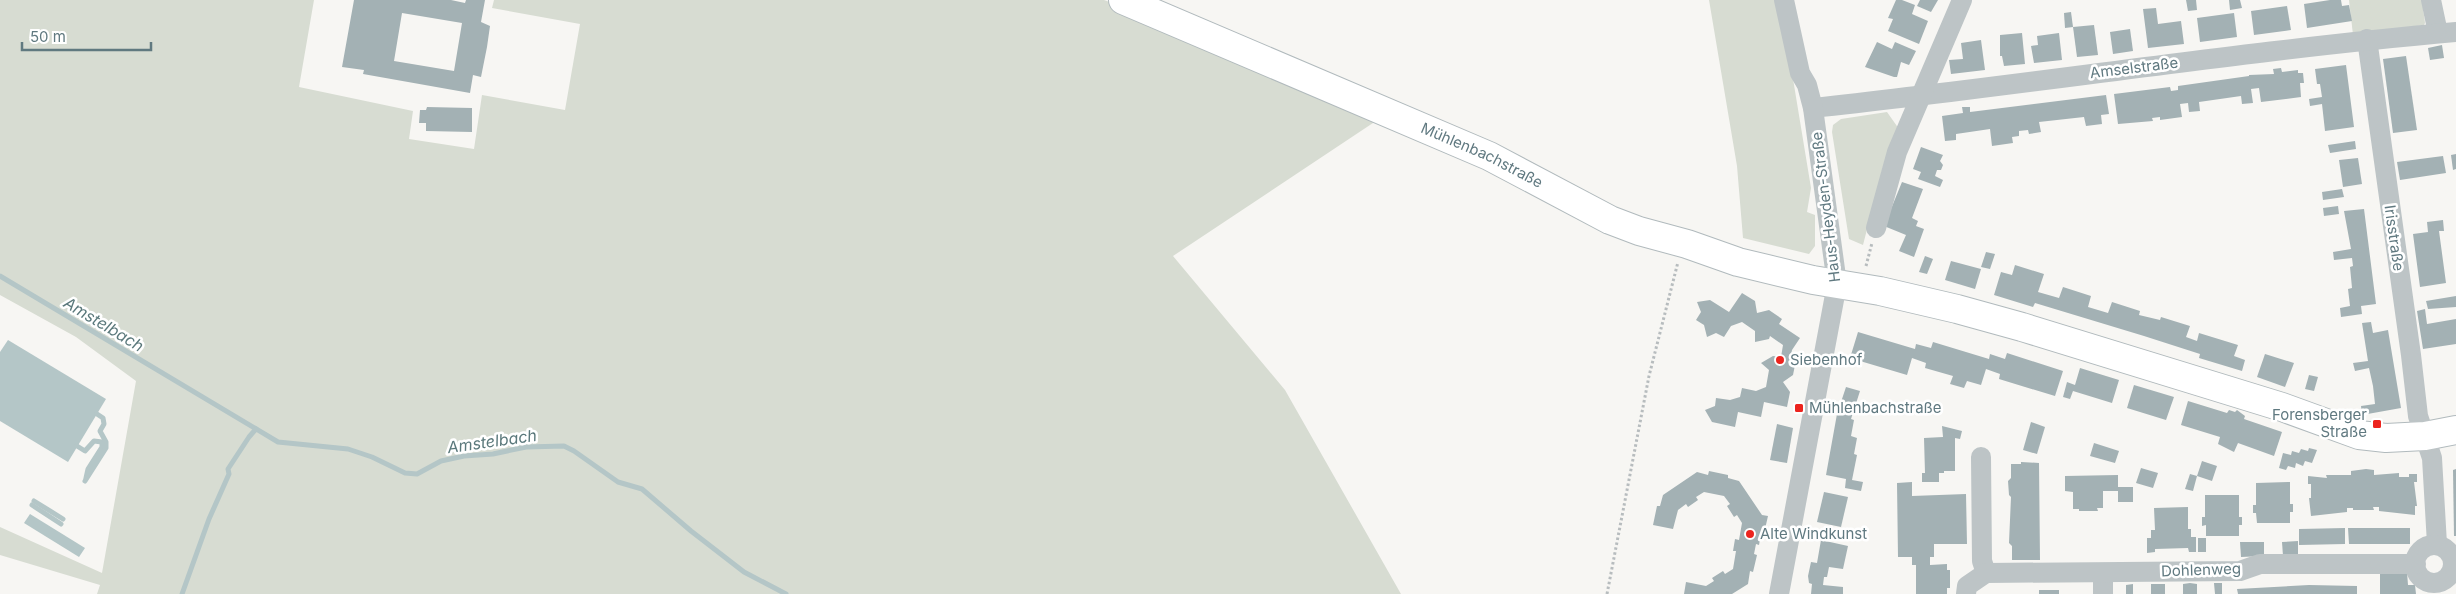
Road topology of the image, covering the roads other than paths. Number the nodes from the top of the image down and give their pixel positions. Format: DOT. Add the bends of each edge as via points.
graph roads {
  1 [pos="1123,0"];
  2 [pos="1784,0"];
  3 [pos="1962,0"];
  4 [pos="2431,0"];
  5 [pos="2447,32"];
  6 [pos="2367,39"];
  7 [pos="1922,96"];
  8 [pos="1813,108"];
  9 [pos="1876,228"];
  10 [pos="1849,286"];
  11 [pos="2456,430"];
  12 [pos="2425,436"];
  13 [pos="1980,457"];
  14 [pos="2437,544"];
  15 [pos="2455,561"];
  16 [pos="2416,564"];
  17 [pos="1986,573"];
  18 [pos="2103,573"];
  19 [pos="2437,588"];
  20 [pos="1779,594"];
  21 [pos="1966,594"];
  22 [pos="2103,594"];
  1 -- 10 [label="street, Mühlenbachstraße" via="1489,156 1610,220 1738,262"];
  2 -- 8 [label="street, Haus-Heyden-Straße" via="1800,73"];
  3 -- 7 [label="street"];
  4 -- 5 [label="street"];
  5 -- 6 [label="street, Amselstraße"];
  6 -- 7 [label="street, Amselstraße"];
  6 -- 12 [label="street, Irisstraße" via="2418,416"];
  7 -- 8 [label="street, Amselstraße"];
  7 -- 9 [label="street" via="1897,152"];
  8 -- 10 [label="street, Haus-Heyden-Straße"];
  10 -- 12 [label="street, Mühlenbachstraße" via="1957,309 2084,345 2282,407 2359,435 2386,438"];
  10 -- 20 [label="street, Haus-Heyden-Straße"];
  11 -- 12 [label="street, Mühlenbachstraße"];
  12 -- 14 [label="street, Irisstraße" via="2432,458"];
  13 -- 17 [label="street" via="1982,561"];
  14 -- 15 [label="street" via="2449,551"];
  14 -- 16 [label="street" via="2426,546 2419,552"];
  15 -- 19 [label="street" via="2451,574"];
  16 -- 18 [label="street, Dohlenweg" via="2260,564 2240,571"];
  16 -- 19 [label="street" via="2423,581"];
  17 -- 18 [label="street, Dohlenweg"];
  17 -- 21 [label="street" via="1967,586"];
  18 -- 22 [label="street"];
}
